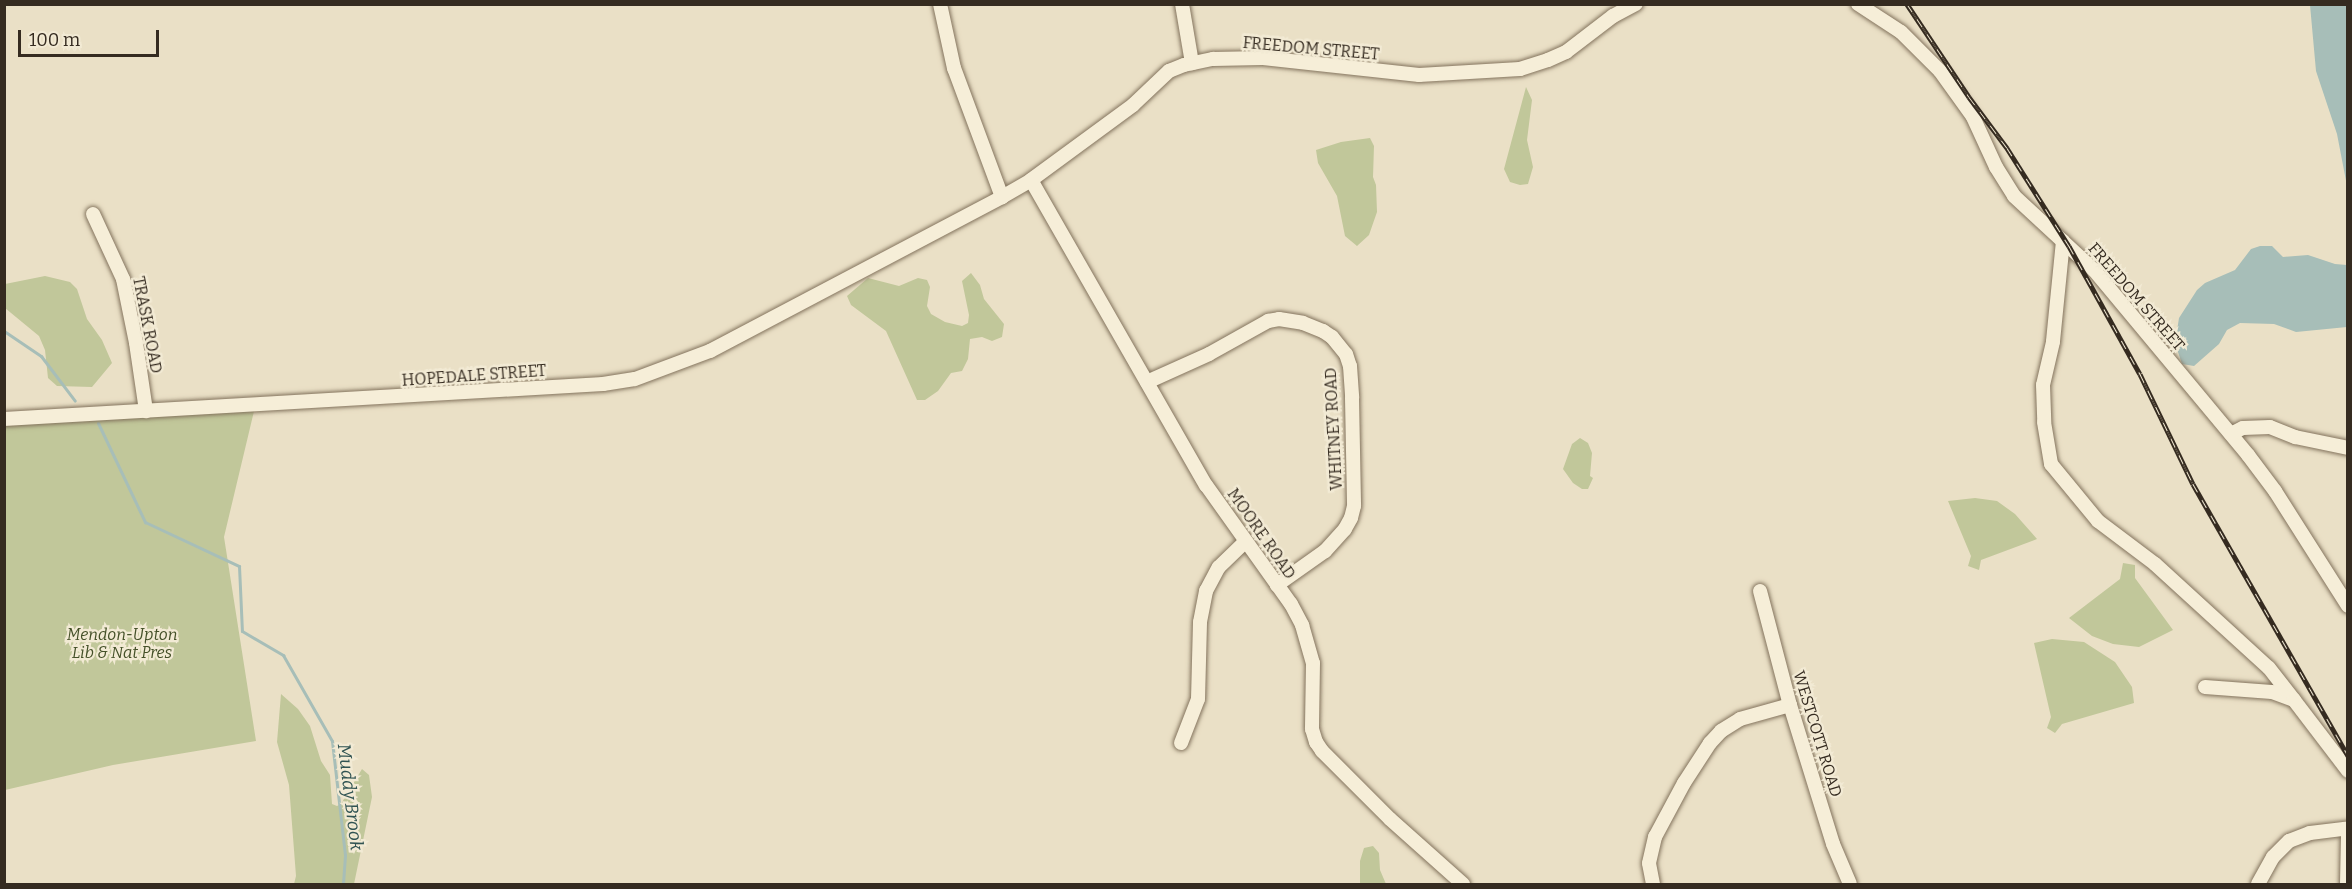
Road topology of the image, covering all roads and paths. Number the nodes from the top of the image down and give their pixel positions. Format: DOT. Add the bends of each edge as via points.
graph roads {
  1 [pos="940,4"];
  2 [pos="1182,4"];
  3 [pos="1636,4"];
  4 [pos="1858,4"];
  5 [pos="1192,63"];
  6 [pos="1031,180"];
  7 [pos="1002,197"];
  8 [pos="93,214"];
  9 [pos="2063,241"];
  10 [pos="914,244"];
  11 [pos="1147,382"];
  12 [pos="146,411"];
  13 [pos="4,419"];
  14 [pos="2230,434"];
  15 [pos="2348,448"];
  16 [pos="1246,541"];
  17 [pos="1277,585"];
  18 [pos="1760,591"];
  19 [pos="2348,606"];
  20 [pos="2205,687"];
  21 [pos="2294,700"];
  22 [pos="1790,705"];
  23 [pos="1181,743"];
  24 [pos="2348,771"];
  25 [pos="2348,828"];
  26 [pos="2348,835"];
  27 [pos="1463,885"];
  28 [pos="1653,885"];
  29 [pos="1850,885"];
  30 [pos="2258,885"];
  31 [pos="2347,885"];
  1 -- 7 [label="street" via="954,68"];
  2 -- 5 [label="street"];
  3 -- 5 [label="street, FREEDOM STREET" via="1613,16 1566,52 1520,69 1419,75 1263,58"];
  4 -- 9 [label="street, FREEDOM STREET" via="1901,32 1940,71 1968,109 2014,196"];
  5 -- 6 [label="street, FREEDOM STREET" via="1169,71 1133,105"];
  6 -- 7 [label="street, FREEDOM STREET"];
  6 -- 11 [label="street, MOORE ROAD"];
  7 -- 10 [label="street, FREEDOM STREET"];
  8 -- 12 [label="street, TRASK ROAD" via="123,279"];
  9 -- 14 [label="street, FREEDOM STREET" via="2094,270"];
  9 -- 21 [label="street" via="2053,342 2043,385 2051,464 2098,521 2155,564 2269,668"];
  10 -- 12 [label="street, HOPEDALE STREET" via="710,351 635,379 592,385"];
  11 -- 16 [label="street, MOORE ROAD" via="1206,485"];
  11 -- 17 [label="street, WHITNEY ROAD" via="1268,321 1303,323 1323,331 1341,346 1351,380 1351,518 1325,551"];
  12 -- 13 [label="street, HOPEDALE STREET"];
  14 -- 15 [label="street" via="2243,428 2270,427 2295,437"];
  14 -- 19 [label="street, FREEDOM STREET" via="2275,491"];
  16 -- 17 [label="street, MOORE ROAD"];
  16 -- 23 [label="street" via="1219,567 1206,591 1200,622 1198,699"];
  17 -- 27 [label="street, MOORE ROAD" via="1302,625 1311,649 1312,729 1316,742 1390,819"];
  18 -- 22 [label="street, WESTCOTT ROAD"];
  20 -- 21 [label="street" via="2272,692"];
  21 -- 24 [label="street"];
  22 -- 28 [label="street" via="1740,719 1710,743 1655,837 1649,863"];
  22 -- 29 [label="street, WESTCOTT ROAD" via="1833,844"];
  25 -- 30 [label="street" via="2310,833 2289,841 2273,857"];
  26 -- 31 [label="street"];
}
